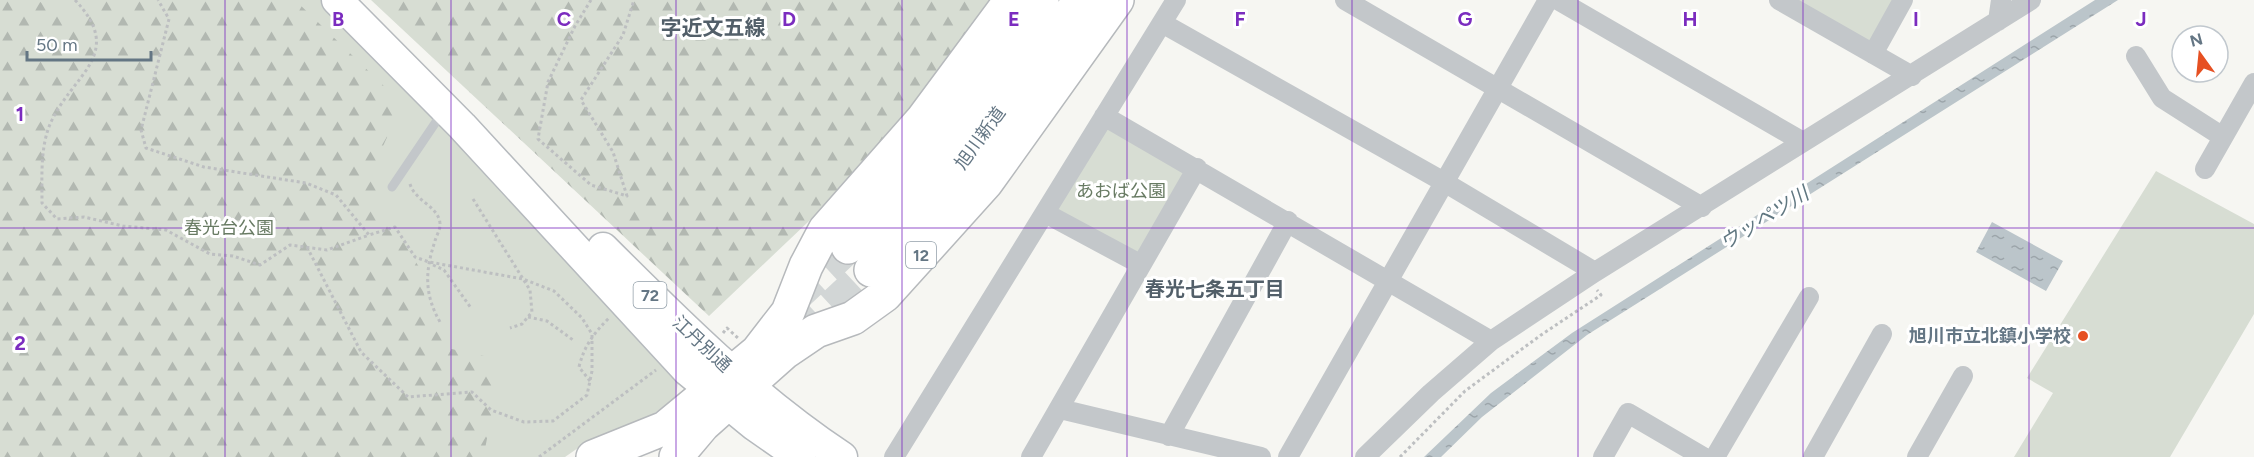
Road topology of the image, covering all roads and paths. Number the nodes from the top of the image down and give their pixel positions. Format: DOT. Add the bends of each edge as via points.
graph roads {
  1 [pos="75,0"];
  2 [pos="158,0"];
  3 [pos="337,0"];
  4 [pos="591,0"];
  5 [pos="634,0"];
  6 [pos="1011,0"];
  7 [pos="1042,0"];
  8 [pos="1080,0"];
  9 [pos="1117,0"];
  10 [pos="1176,0"];
  11 [pos="1345,0"];
  12 [pos="1548,0"];
  13 [pos="1558,0"];
  14 [pos="1779,0"];
  15 [pos="1904,0"];
  16 [pos="2001,0"];
  17 [pos="2031,0"];
  18 [pos="1998,21"];
  19 [pos="1162,23"];
  20 [pos="1874,54"];
  21 [pos="2136,56"];
  22 [pos="1912,76"];
  23 [pos="2254,83"];
  24 [pos="1497,90"];
  25 [pos="1104,116"];
  26 [pos="454,117"];
  27 [pos="2223,137"];
  28 [pos="1803,142"];
  29 [pos="1197,168"];
  30 [pos="2205,169"];
  31 [pos="409,182"];
  32 [pos="1444,182"];
  33 [pos="392,187"];
  34 [pos="473,199"];
  35 [pos="1702,207"];
  36 [pos="1045,213"];
  37 [pos="1288,221"];
  38 [pos="369,235"];
  39 [pos="307,247"];
  40 [pos="848,247"];
  41 [pos="429,262"];
  42 [pos="1140,264"];
  43 [pos="871,270"];
  44 [pos="1591,274"];
  45 [pos="523,279"];
  46 [pos="1387,279"];
  47 [pos="1809,297"];
  48 [pos="471,308"];
  49 [pos="611,316"];
  50 [pos="528,317"];
  51 [pos="440,322"];
  52 [pos="510,328"];
  53 [pos="592,334"];
  54 [pos="1882,334"];
  55 [pos="573,340"];
  56 [pos="1491,341"];
  57 [pos="656,370"];
  58 [pos="1963,376"];
  59 [pos="590,381"];
  60 [pos="729,388"];
  61 [pos="1060,409"];
  62 [pos="1169,436"];
  63 [pos="902,455"];
  64 [pos="538,457"];
  65 [pos="593,457"];
  66 [pos="676,457"];
  67 [pos="800,457"];
  68 [pos="842,457"];
  69 [pos="1031,457"];
  70 [pos="1260,457"];
  71 [pos="1288,457"];
  72 [pos="1365,457"];
  73 [pos="1400,457"];
  74 [pos="1603,457"];
  75 [pos="1703,457"];
  76 [pos="1716,457"];
  77 [pos="1813,457"];
  78 [pos="1917,457"];
  1 -- 39 [label="path" via="90,15 98,36 93,62 51,122 42,160 42,203 57,219 84,217 166,230 210,254 260,265 290,245"];
  2 -- 38 [label="path" via="169,19 141,130 146,148 204,167 306,183 336,195"];
  3 -- 26 [label="main road, 江丹別通 / 72"];
  4 -- 5 [label="path" via="548,82 538,139 591,185 627,196 614,152 581,100 623,35"];
  6 -- 60 [label="highway, 12" via="922,120 825,230 788,312"];
  7 -- 40 [label="highway, 旭川新道" via="941,140"];
  8 -- 43 [label="highway, 旭川新道 / 12" via="963,163"];
  9 -- 60 [label="highway, 12" via="986,183 885,295 853,318 816,331"];
  10 -- 19 [label="street"];
  11 -- 24 [label="street"];
  12 -- 24 [label="street"];
  13 -- 28 [label="street"];
  14 -- 20 [label="street"];
  15 -- 20 [label="street"];
  16 -- 18 [label="street"];
  17 -- 18 [label="street"];
  18 -- 22 [label="street"];
  19 -- 25 [label="street"];
  19 -- 32 [label="street"];
  20 -- 22 [label="street"];
  21 -- 27 [label="street" via="2162,98"];
  22 -- 28 [label="street"];
  23 -- 27 [label="street"];
  24 -- 32 [label="street"];
  24 -- 35 [label="street"];
  25 -- 29 [label="street"];
  25 -- 36 [label="street"];
  26 -- 33 [label="lane"];
  26 -- 60 [label="main road, 江丹別通 / 72" via="688,371"];
  27 -- 30 [label="street"];
  28 -- 35 [label="street"];
  29 -- 37 [label="street"];
  29 -- 42 [label="street"];
  31 -- 41 [label="path" via="413,193 436,213 441,225"];
  32 -- 44 [label="street"];
  32 -- 46 [label="street"];
  34 -- 45 [label="path"];
  35 -- 44 [label="street"];
  36 -- 42 [label="street"];
  36 -- 63 [label="street"];
  37 -- 46 [label="street"];
  37 -- 62 [label="street"];
  38 -- 39 [label="path" via="327,250"];
  38 -- 41 [label="path" via="395,227 415,257"];
  39 -- 59 [label="path" via="361,352 408,397 472,392 491,410 524,422 554,422 587,395"];
  41 -- 45 [label="path"];
  41 -- 48 [label="path" via="444,270"];
  41 -- 51 [label="path" via="427,291"];
  42 -- 61 [label="street"];
  44 -- 56 [label="street"];
  44 -- 73 [label="path" via="1600,295 1541,334 1466,392"];
  45 -- 50 [label="path" via="532,302"];
  45 -- 53 [label="path" via="554,291 582,318"];
  46 -- 56 [label="street"];
  46 -- 71 [label="street"];
  47 -- 76 [label="street"];
  49 -- 53 [label="path"];
  50 -- 52 [label="path"];
  50 -- 55 [label="path" via="547,321"];
  53 -- 59 [label="path"];
  53 -- 59 [label="path" via="579,367"];
  54 -- 77 [label="street"];
  56 -- 72 [label="street"];
  57 -- 64 [label="path"];
  58 -- 78 [label="street"];
  60 -- 65 [label="highway, 12" via="665,429"];
  60 -- 66 [label="highway, 12"];
  60 -- 67 [label="main road, 江丹別通 / 72"];
  60 -- 68 [label="main road, 江丹別通 / 72"];
  61 -- 62 [label="street"];
  61 -- 69 [label="street"];
  62 -- 70 [label="street"];
  74 -- 75 [label="street" via="1628,413"];
}
